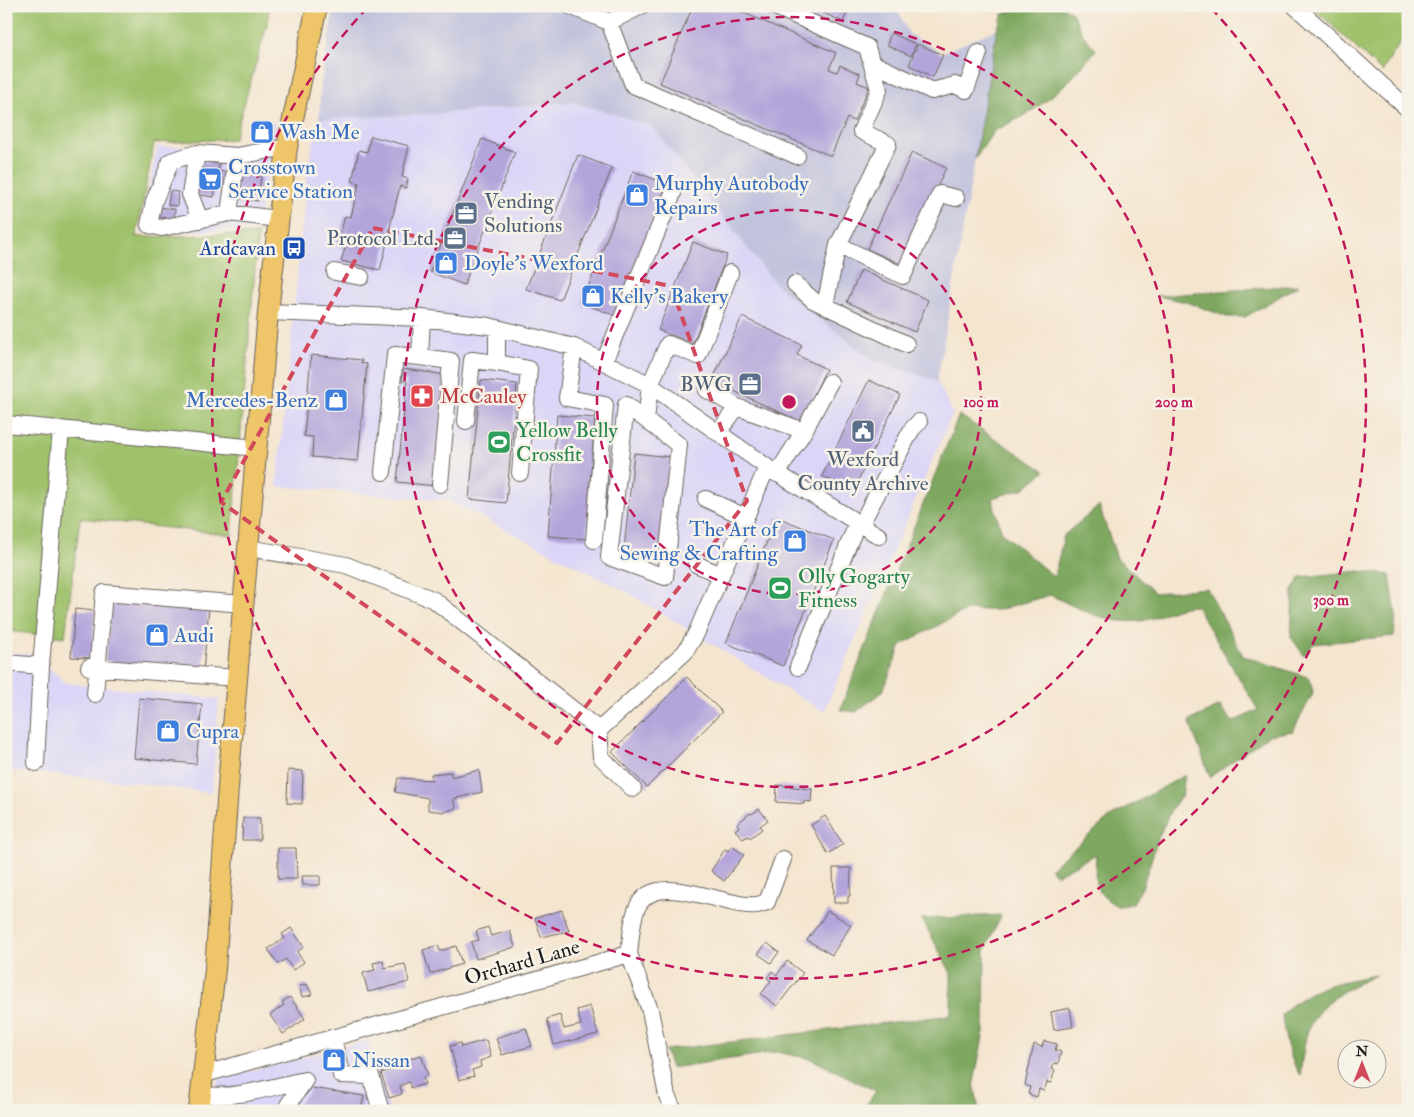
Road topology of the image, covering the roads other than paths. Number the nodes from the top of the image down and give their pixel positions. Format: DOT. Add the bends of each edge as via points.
graph roads {
  1 [pos="317,6"];
  2 [pos="570,6"];
  3 [pos="640,6"];
  4 [pos="773,6"];
  5 [pos="1295,6"];
  6 [pos="609,22"];
  7 [pos="979,53"];
  8 [pos="872,63"];
  9 [pos="1408,108"];
  10 [pos="287,147"];
  11 [pos="197,153"];
  12 [pos="237,156"];
  13 [pos="797,156"];
  14 [pos="672,193"];
  15 [pos="956,198"];
  16 [pos="229,213"];
  17 [pos="200,220"];
  18 [pos="278,220"];
  19 [pos="838,245"];
  20 [pos="335,272"];
  21 [pos="730,273"];
  22 [pos="361,277"];
  23 [pos="795,284"];
  24 [pos="824,305"];
  25 [pos="268,312"];
  26 [pos="422,318"];
  27 [pos="497,328"];
  28 [pos="906,344"];
  29 [pos="574,347"];
  30 [pos="420,357"];
  31 [pos="604,362"];
  32 [pos="496,363"];
  33 [pos="830,382"];
  34 [pos="650,385"];
  35 [pos="707,390"];
  36 [pos="736,407"];
  37 [pos="646,420"];
  38 [pos="466,421"];
  39 [pos="919,422"];
  40 [pos="6,424"];
  41 [pos="61,429"];
  42 [pos="804,431"];
  43 [pos="718,433"];
  44 [pos="257,448"];
  45 [pos="772,471"];
  46 [pos="383,472"];
  47 [pos="520,474"];
  48 [pos="440,484"];
  49 [pos="706,499"];
  50 [pos="745,517"];
  51 [pos="857,524"];
  52 [pos="880,536"];
  53 [pos="594,540"];
  54 [pos="248,548"];
  55 [pos="696,564"];
  56 [pos="721,575"];
  57 [pos="244,604"];
  58 [pos="6,663"];
  59 [pos="41,666"];
  60 [pos="93,667"];
  61 [pos="798,667"];
  62 [pos="238,678"];
  63 [pos="95,694"];
  64 [pos="599,730"];
  65 [pos="36,764"];
  66 [pos="633,789"];
  67 [pos="783,858"];
  68 [pos="629,954"];
  69 [pos="333,1037"];
  70 [pos="205,1074"];
  71 [pos="200,1103"];
  72 [pos="288,1105"];
  73 [pos="381,1111"];
  74 [pos="674,1111"];
  1 -- 10 [label="main road"];
  2 -- 6 [label="street"];
  3 -- 6 [label="street"];
  4 -- 8 [label="street" via="867,47"];
  5 -- 9 [label="street"];
  6 -- 13 [label="street" via="633,84"];
  7 -- 8 [label="street" via="966,90 955,84 932,90"];
  8 -- 19 [label="street" via="879,90 861,131 888,144"];
  10 -- 12 [label="street"];
  10 -- 18 [label="main road"];
  11 -- 12 [label="street"];
  11 -- 17 [label="street" via="190,194"];
  11 -- 17 [label="street" via="171,161 154,201 149,225 162,228"];
  12 -- 16 [label="street"];
  14 -- 31 [label="street"];
  15 -- 19 [label="street" via="940,194 903,276"];
  16 -- 17 [label="street"];
  16 -- 18 [label="street"];
  18 -- 25 [label="main road"];
  19 -- 24 [label="street"];
  20 -- 22 [label="street"];
  21 -- 34 [label="street" via="698,356 668,344"];
  23 -- 24 [label="street"];
  24 -- 28 [label="street"];
  25 -- 26 [label="street"];
  25 -- 44 [label="main road"];
  26 -- 27 [label="street"];
  26 -- 30 [label="street"];
  27 -- 29 [label="street"];
  27 -- 32 [label="street"];
  29 -- 31 [label="street"];
  29 -- 53 [label="street" via="567,398 605,404"];
  30 -- 46 [label="street" via="395,355"];
  30 -- 48 [label="street" via="451,361"];
  31 -- 34 [label="street"];
  32 -- 38 [label="street" via="472,360"];
  32 -- 47 [label="street" via="529,369"];
  33 -- 42 [label="street"];
  34 -- 37 [label="street"];
  34 -- 43 [label="street"];
  35 -- 36 [label="street"];
  36 -- 42 [label="street"];
  36 -- 43 [label="street"];
  37 -- 37 [label="street" via="626,405 609,557 665,577 679,445"];
  39 -- 51 [label="street" via="899,450 863,520"];
  40 -- 41 [label="street"];
  41 -- 44 [label="street"];
  41 -- 59 [label="street"];
  42 -- 45 [label="street"];
  43 -- 45 [label="street"];
  44 -- 54 [label="main road"];
  45 -- 50 [label="street"];
  45 -- 51 [label="street"];
  49 -- 50 [label="street"];
  50 -- 56 [label="street"];
  51 -- 52 [label="street"];
  51 -- 61 [label="street"];
  54 -- 57 [label="main road"];
  54 -- 64 [label="street" via="346,565 434,600"];
  55 -- 56 [label="street"];
  56 -- 64 [label="street" via="685,652"];
  57 -- 60 [label="street" via="104,593"];
  57 -- 62 [label="main road"];
  58 -- 59 [label="street"];
  59 -- 65 [label="street"];
  60 -- 62 [label="street"];
  60 -- 63 [label="street"];
  62 -- 70 [label="main road"];
  64 -- 66 [label="street" via="601,757"];
  67 -- 68 [label="street" via="767,902 755,906 704,894 662,890 648,895 637,907"];
  68 -- 69 [label="street, Orchard Lane"];
  68 -- 74 [label="street" via="650,1010 667,1096"];
  69 -- 70 [label="street, Orchard Lane"];
  69 -- 73 [label="street" via="341,1075 370,1076"];
  70 -- 71 [label="main road"];
  71 -- 72 [label="street" via="305,1080"];
}
